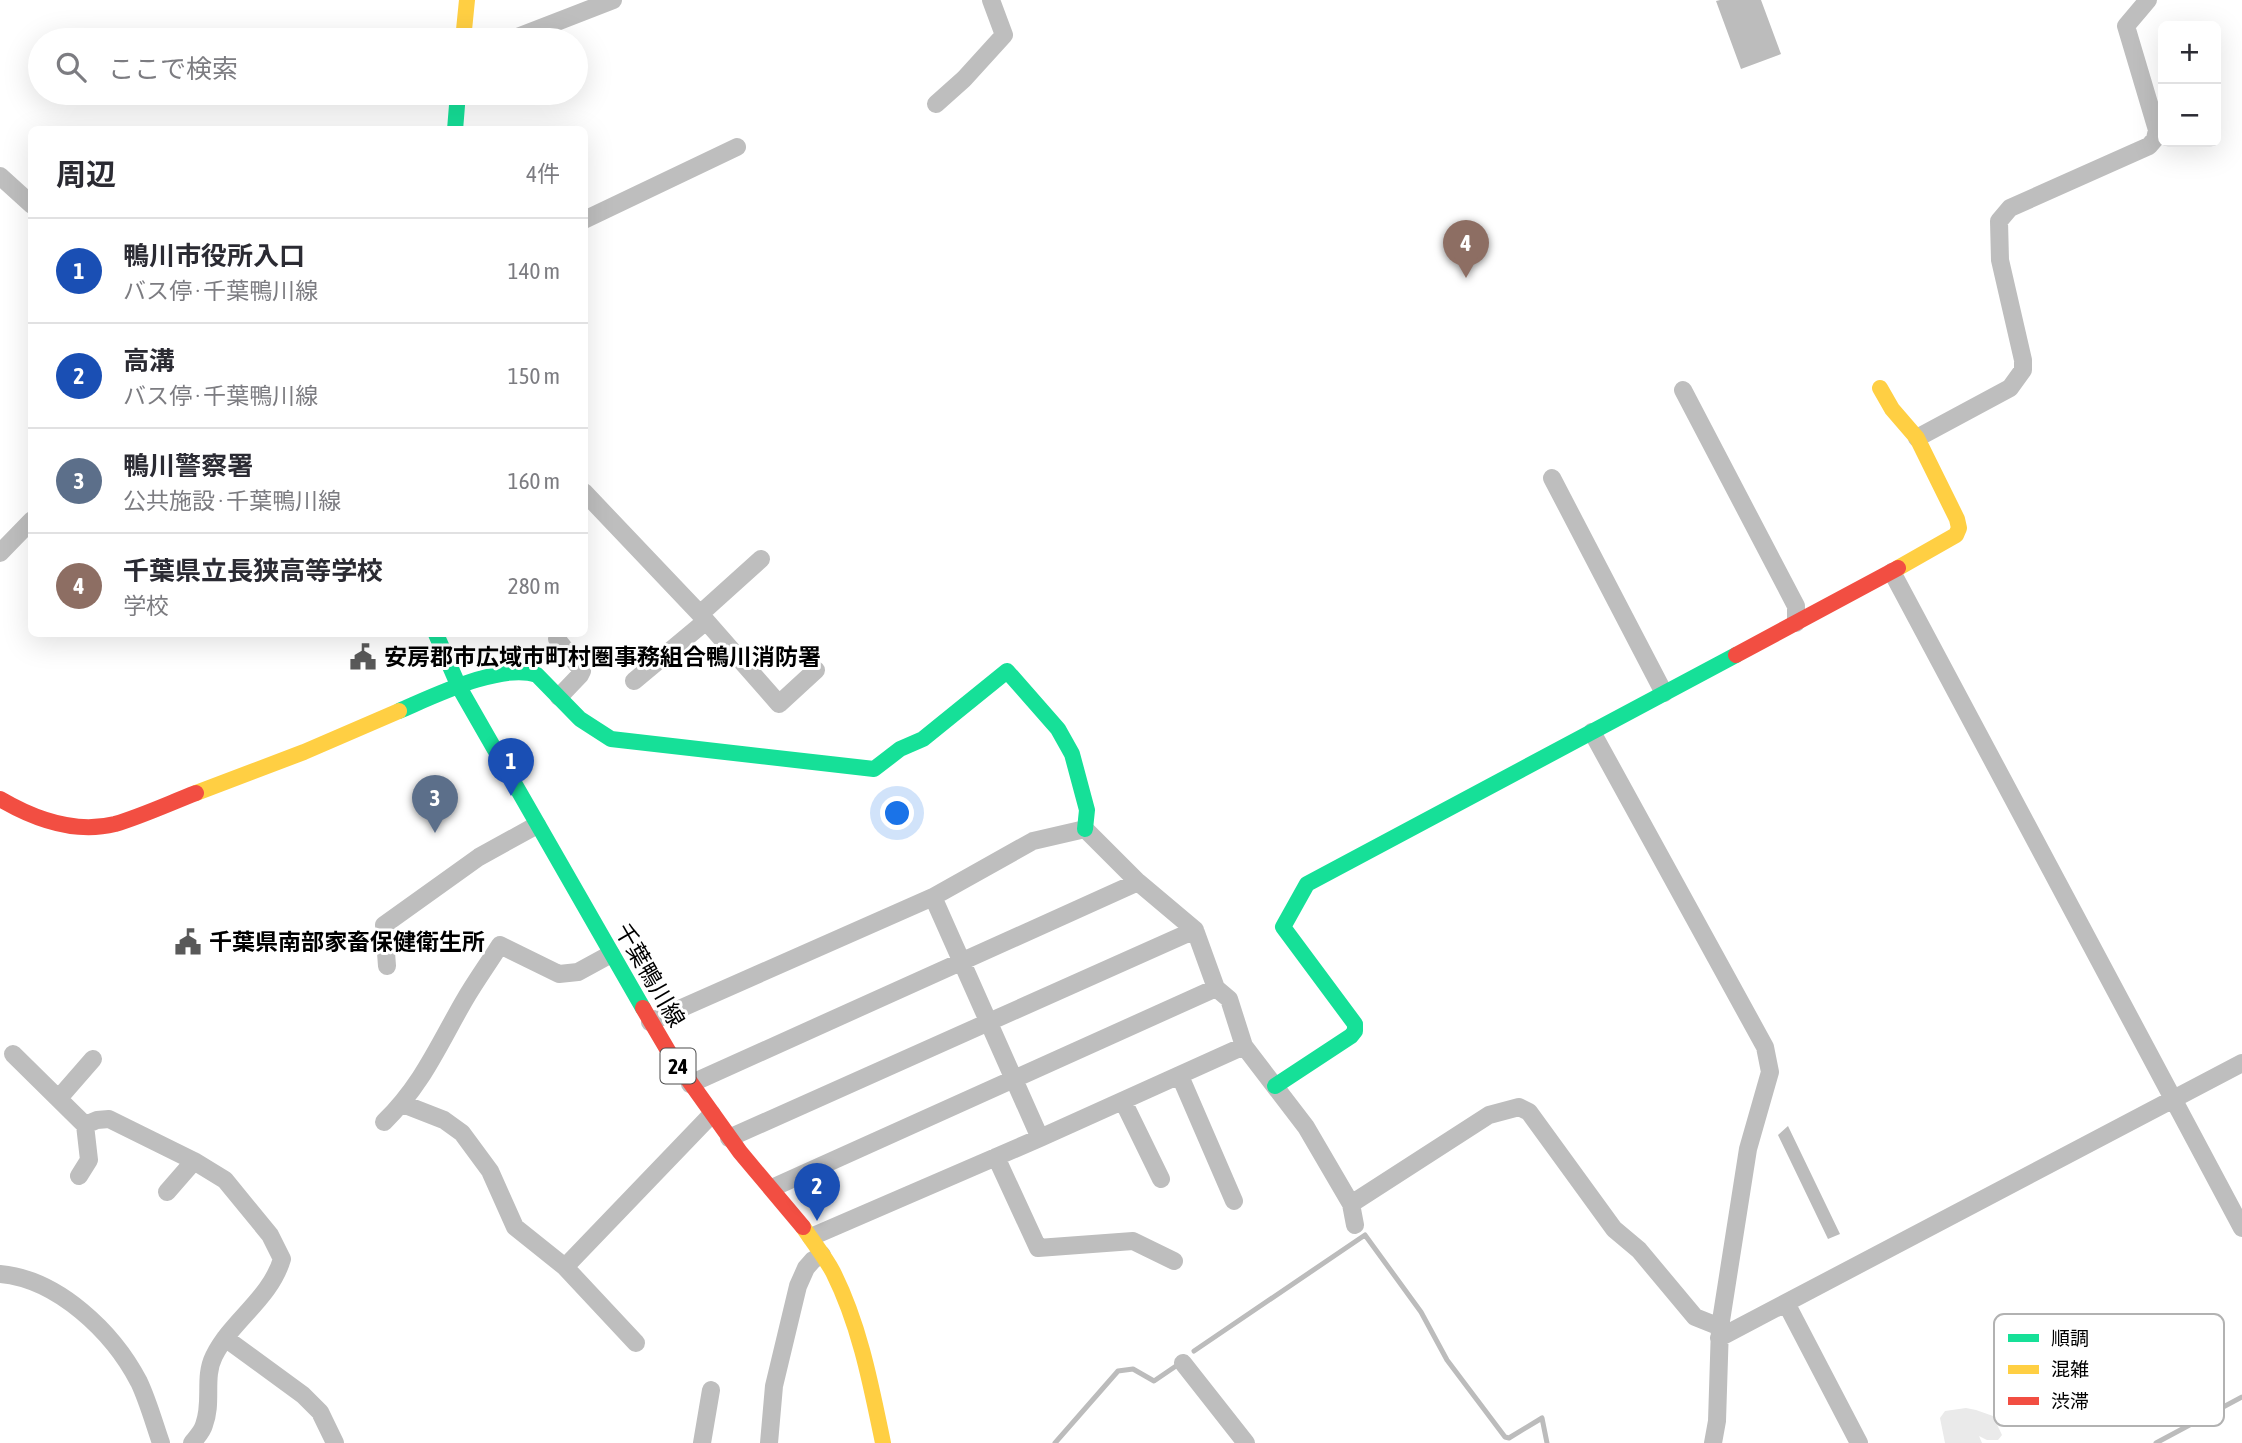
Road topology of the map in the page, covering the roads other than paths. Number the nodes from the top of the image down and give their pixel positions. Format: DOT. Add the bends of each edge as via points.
graph roads {
  1 [pos="467,0"];
  2 [pos="613,0"];
  3 [pos="991,0"];
  4 [pos="2148,0"];
  5 [pos="464,28"];
  6 [pos="541,28"];
  7 [pos="936,104"];
  8 [pos="457,105"];
  9 [pos="455,126"];
  10 [pos="737,147"];
  11 [pos="0,176"];
  12 [pos="28,201"];
  13 [pos="588,218"];
  14 [pos="1880,388"];
  15 [pos="1683,390"];
  16 [pos="1917,438"];
  17 [pos="1552,478"];
  18 [pos="588,496"];
  19 [pos="28,524"];
  20 [pos="0,553"];
  21 [pos="761,559"];
  22 [pos="1892,572"];
  23 [pos="703,617"];
  24 [pos="1796,623"];
  25 [pos="437,637"];
  26 [pos="557,639"];
  27 [pos="816,670"];
  28 [pos="634,681"];
  29 [pos="459,687"];
  30 [pos="1664,693"];
  31 [pos="559,696"];
  32 [pos="1592,732"];
  33 [pos="0,799"];
  34 [pos="537,825"];
  35 [pos="1085,830"];
  36 [pos="1138,882"];
  37 [pos="933,897"];
  38 [pos="1195,930"];
  39 [pos="611,954"];
  40 [pos="961,961"];
  41 [pos="387,966"];
  42 [pos="1216,988"];
  43 [pos="650,1022"];
  44 [pos="989,1022"];
  45 [pos="1244,1046"];
  46 [pos="13,1054"];
  47 [pos="93,1059"];
  48 [pos="2242,1063"];
  49 [pos="1180,1076"];
  50 [pos="1014,1080"];
  51 [pos="690,1084"];
  52 [pos="1275,1086"];
  53 [pos="60,1098"];
  54 [pos="2173,1099"];
  55 [pos="1123,1101"];
  56 [pos="403,1104"];
  57 [pos="712,1114"];
  58 [pos="384,1122"];
  59 [pos="85,1125"];
  60 [pos="729,1138"];
  61 [pos="1040,1138"];
  62 [pos="996,1157"];
  63 [pos="194,1161"];
  64 [pos="79,1176"];
  65 [pos="1160,1180"];
  66 [pos="772,1188"];
  67 [pos="167,1192"];
  68 [pos="1234,1201"];
  69 [pos="1351,1204"];
  70 [pos="1355,1225"];
  71 [pos="2242,1228"];
  72 [pos="811,1237"];
  73 [pos="822,1255"];
  74 [pos="1174,1261"];
  75 [pos="565,1267"];
  76 [pos="0,1274"];
  77 [pos="1786,1303"];
  78 [pos="1720,1332"];
  79 [pos="225,1338"];
  80 [pos="636,1343"];
  81 [pos="1182,1363"];
  82 [pos="712,1390"];
  83 [pos="161,1443"];
  84 [pos="192,1443"];
  85 [pos="335,1443"];
  86 [pos="702,1443"];
  87 [pos="769,1443"];
  88 [pos="883,1443"];
  89 [pos="1246,1443"];
  90 [pos="1713,1443"];
  91 [pos="1859,1443"];
  1 -- 5 [label="street"];
  2 -- 6 [label="street"];
  3 -- 7 [label="street" via="1004,35"];
  4 -- 16 [label="street" via="2126,26 2157,130 2155,139 2149,146 2010,208 1999,221 2000,260 2023,370 2010,388"];
  8 -- 9 [label="street"];
  10 -- 13 [label="street"];
  11 -- 12 [label="street"];
  14 -- 16 [label="street"];
  15 -- 24 [label="street" via="1796,606"];
  16 -- 22 [label="street" via="1959,528 1956,536"];
  17 -- 30 [label="street"];
  18 -- 23 [label="street"];
  19 -- 20 [label="street"];
  21 -- 23 [label="street"];
  22 -- 24 [label="street"];
  22 -- 54 [label="street"];
  23 -- 27 [label="street" via="779,704"];
  23 -- 28 [label="street"];
  24 -- 30 [label="street"];
  25 -- 29 [label="street, 千葉鴨川線 / 24"];
  26 -- 31 [label="street" via="582,671"];
  29 -- 31 [label="street" via="469,681 529,672"];
  29 -- 33 [label="street" via="114,824 89,828 56,824 27,815"];
  29 -- 34 [label="street, 千葉鴨川線 / 24"];
  30 -- 32 [label="street"];
  31 -- 35 [label="street" via="584,722 611,739 874,769 923,739 1007,671 1058,729 1072,754 1087,810"];
  32 -- 52 [label="street" via="1307,884 1283,927 1355,1024 1355,1031"];
  32 -- 78 [label="street" via="1769,1060 1770,1072 1748,1149"];
  34 -- 39 [label="street, 千葉鴨川線 / 24"];
  34 -- 41 [label="street" via="479,857 384,925"];
  35 -- 36 [label="street"];
  35 -- 37 [label="street" via="1033,841"];
  36 -- 38 [label="street"];
  36 -- 40 [label="street"];
  37 -- 40 [label="street"];
  37 -- 43 [label="street"];
  38 -- 42 [label="street"];
  38 -- 44 [label="street"];
  39 -- 43 [label="street, 千葉鴨川線 / 24"];
  39 -- 56 [label="street" via="578,972 559,974 500,946"];
  40 -- 44 [label="street"];
  40 -- 51 [label="street"];
  42 -- 45 [label="street" via="1229,999"];
  42 -- 50 [label="street"];
  43 -- 51 [label="street, 千葉鴨川線 / 24"];
  44 -- 50 [label="street"];
  44 -- 60 [label="street"];
  45 -- 49 [label="street"];
  45 -- 52 [label="street"];
  46 -- 53 [label="street"];
  47 -- 53 [label="street"];
  48 -- 54 [label="street"];
  49 -- 55 [label="street"];
  49 -- 68 [label="street"];
  50 -- 61 [label="street"];
  50 -- 66 [label="street"];
  51 -- 57 [label="street, 千葉鴨川線 / 24"];
  52 -- 69 [label="street" via="1306,1127"];
  53 -- 59 [label="street"];
  54 -- 71 [label="street"];
  54 -- 77 [label="street"];
  55 -- 61 [label="street"];
  55 -- 65 [label="street"];
  56 -- 58 [label="street"];
  56 -- 75 [label="street" via="463,1133 490,1171 515,1227"];
  57 -- 60 [label="street, 千葉鴨川線 / 24"];
  57 -- 75 [label="street"];
  59 -- 63 [label="street" via="108,1119"];
  59 -- 64 [label="street" via="89,1160"];
  60 -- 66 [label="street, 千葉鴨川線 / 24"];
  61 -- 62 [label="street"];
  62 -- 72 [label="street"];
  62 -- 74 [label="street" via="1038,1248 1133,1241"];
  63 -- 67 [label="street"];
  63 -- 79 [label="street" via="225,1180 270,1235 282,1259 263,1296"];
  66 -- 72 [label="street, 千葉鴨川線 / 24"];
  69 -- 70 [label="street"];
  69 -- 78 [label="street" via="1489,1115 1519,1107 1529,1112 1614,1229 1639,1250 1695,1317"];
  72 -- 73 [label="street, 千葉鴨川線 / 24"];
  73 -- 87 [label="street" via="806,1268 798,1286 774,1387"];
  73 -- 88 [label="street, 千葉鴨川線 / 24" via="858,1337"];
  75 -- 80 [label="street"];
  76 -- 83 [label="street" via="39,1283 107,1336 140,1385"];
  77 -- 78 [label="street"];
  77 -- 91 [label="street"];
  78 -- 90 [label="street"];
  79 -- 84 [label="street" via="210,1366 204,1427"];
  79 -- 85 [label="street" via="303,1395 320,1412"];
  81 -- 89 [label="street"];
  82 -- 86 [label="street"];
}
